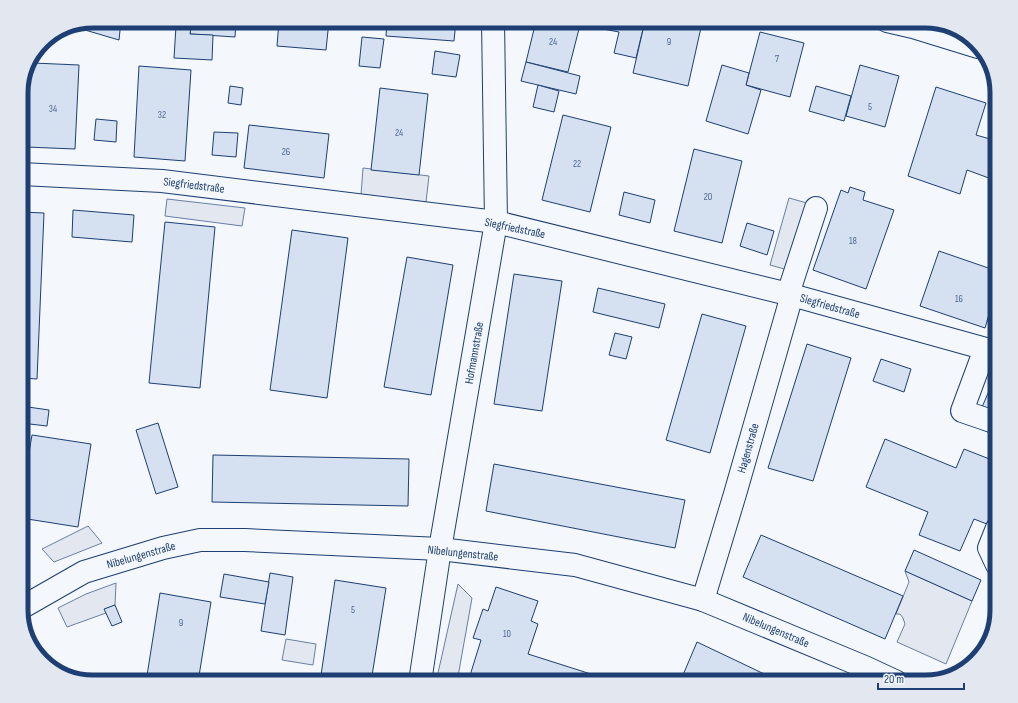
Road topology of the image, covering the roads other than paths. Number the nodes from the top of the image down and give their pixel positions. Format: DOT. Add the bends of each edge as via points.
graph roads {
  1 [pos="493,28"];
  2 [pos="916,28"];
  3 [pos="968,44"];
  4 [pos="28,174"];
  5 [pos="816,208"];
  6 [pos="496,222"];
  7 [pos="790,295"];
  8 [pos="990,351"];
  9 [pos="990,353"];
  10 [pos="990,421"];
  11 [pos="440,549"];
  12 [pos="703,600"];
  13 [pos="28,604"];
  14 [pos="421,675"];
  15 [pos="882,675"];
  1 -- 6 [label="street, Hofmannstraße"];
  2 -- 3 [label="street"];
  4 -- 6 [label="street, Siegfriedstraße" via="162,181"];
  5 -- 7 [label="street, Hagenstraße"];
  6 -- 7 [label="street, Siegfriedstraße"];
  6 -- 11 [label="street, Hofmannstraße"];
  7 -- 8 [label="street, Siegfriedstraße"];
  7 -- 12 [label="street, Hagenstraße"];
  9 -- 10 [label="street" via="962,411"];
  11 -- 12 [label="street, Nibelungenstraße" via="575,565"];
  11 -- 13 [label="street, Nibelungenstraße" via="200,540 163,548 84,572"];
  11 -- 14 [label="street, Hofmannstraße"];
  12 -- 15 [label="street, Nibelungenstraße"];
}
